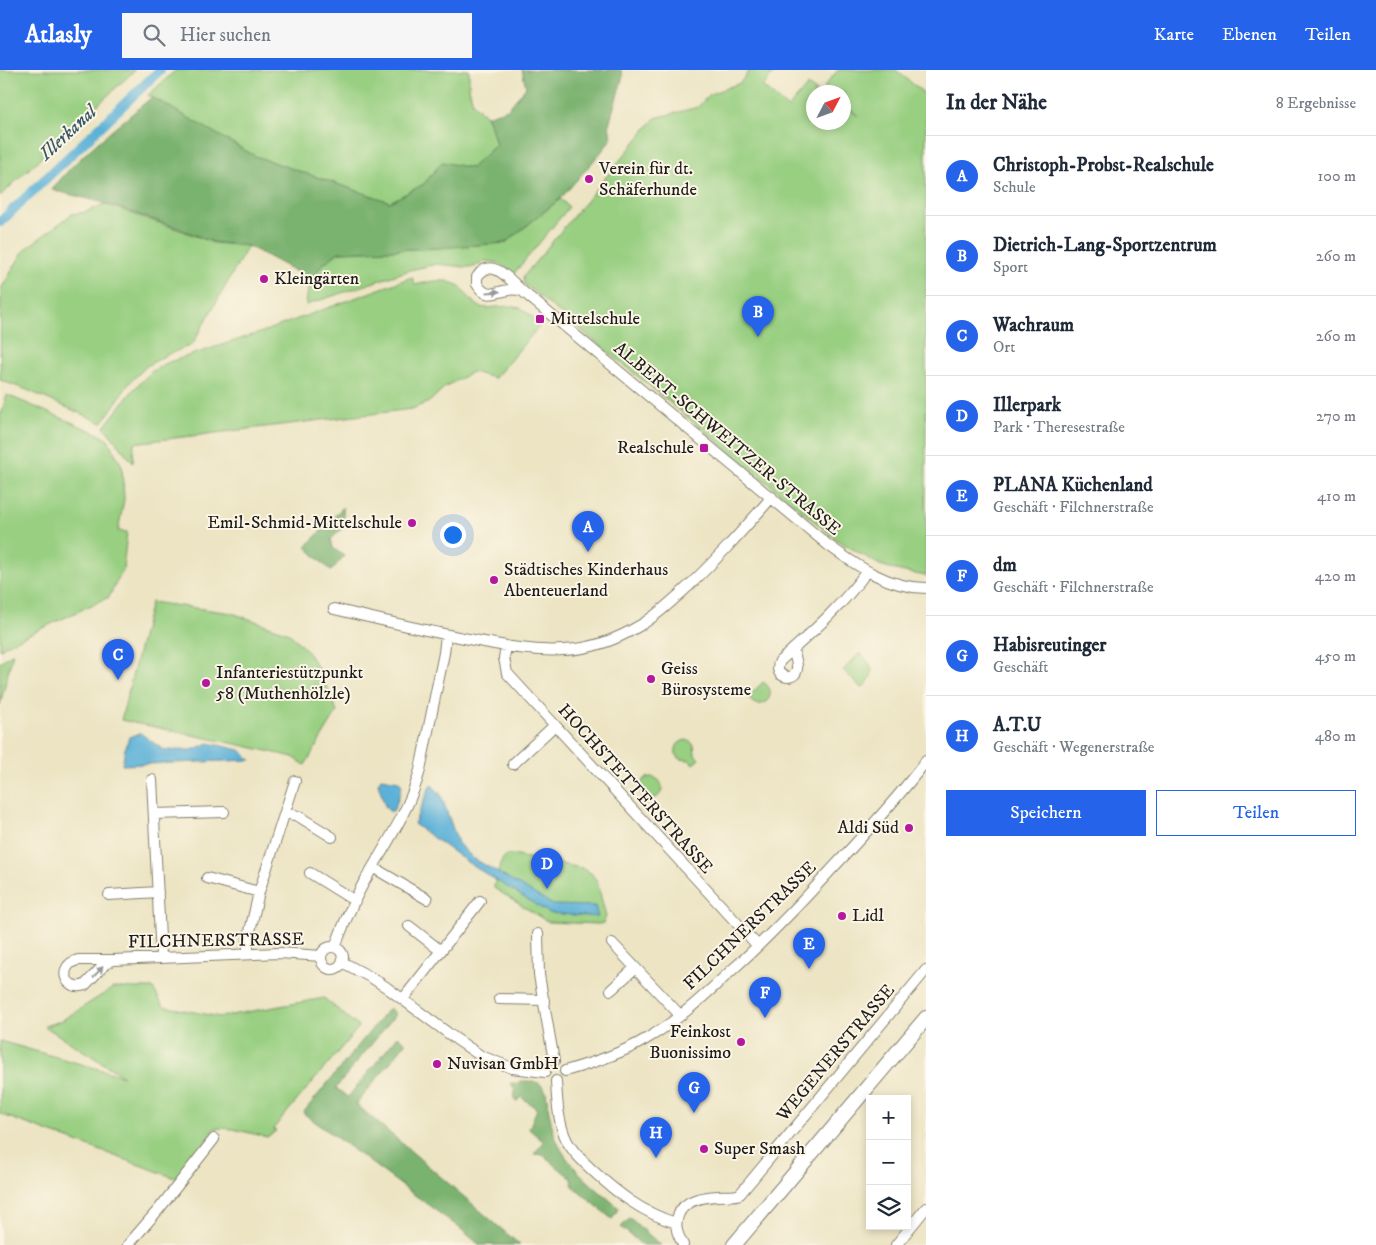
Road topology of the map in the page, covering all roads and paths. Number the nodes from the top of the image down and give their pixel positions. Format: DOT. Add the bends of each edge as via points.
graph roads {
  1 [pos="521,290"];
  2 [pos="772,497"];
  3 [pos="867,571"];
  4 [pos="926,588"];
  5 [pos="334,609"];
  6 [pos="446,635"];
  7 [pos="506,646"];
  8 [pos="793,650"];
  9 [pos="555,725"];
  10 [pos="926,761"];
  11 [pos="513,764"];
  12 [pos="152,780"];
  13 [pos="295,780"];
  14 [pos="224,812"];
  15 [pos="284,813"];
  16 [pos="154,814"];
  17 [pos="332,837"];
  18 [pos="374,868"];
  19 [pos="310,873"];
  20 [pos="207,878"];
  21 [pos="158,892"];
  22 [pos="259,892"];
  23 [pos="109,895"];
  24 [pos="427,899"];
  25 [pos="355,901"];
  26 [pos="480,901"];
  27 [pos="409,926"];
  28 [pos="538,934"];
  29 [pos="612,943"];
  30 [pos="758,946"];
  31 [pos="335,947"];
  32 [pos="441,951"];
  33 [pos="248,954"];
  34 [pos="320,956"];
  35 [pos="161,958"];
  36 [pos="113,960"];
  37 [pos="342,962"];
  38 [pos="635,968"];
  39 [pos="926,970"];
  40 [pos="611,990"];
  41 [pos="403,999"];
  42 [pos="499,1000"];
  43 [pos="544,1000"];
  44 [pos="680,1016"];
  45 [pos="926,1018"];
  46 [pos="554,1061"];
  47 [pos="565,1071"];
  48 [pos="545,1072"];
  49 [pos="556,1081"];
  50 [pos="214,1140"];
  51 [pos="926,1208"];
  52 [pos="676,1220"];
  53 [pos="128,1245"];
  54 [pos="683,1245"];
  55 [pos="734,1245"];
  56 [pos="896,1245"];
  1 -- 2 [label="street, ALBERT-SCHWEITZER-STRASSE"];
  2 -- 3 [label="street, ALBERT-SCHWEITZER-STRASSE" via="828,545"];
  2 -- 7 [label="street" via="696,579 639,626 610,640 574,649 554,651"];
  3 -- 4 [label="street, ALBERT-SCHWEITZER-STRASSE" via="889,581"];
  3 -- 8 [label="street" via="839,605"];
  5 -- 6 [label="street"];
  6 -- 7 [label="street"];
  6 -- 18 [label="street" via="415,788"];
  7 -- 9 [label="street, HOCHSTETTERSTRASSE" via="507,673"];
  9 -- 11 [label="street"];
  9 -- 30 [label="street, HOCHSTETTERSTRASSE"];
  10 -- 30 [label="street, FILCHNERSTRASSE" via="858,842"];
  12 -- 16 [label="street"];
  13 -- 15 [label="street"];
  14 -- 16 [label="street"];
  15 -- 17 [label="street" via="298,816"];
  15 -- 22 [label="street"];
  16 -- 21 [label="street"];
  18 -- 24 [label="street"];
  18 -- 25 [label="street"];
  19 -- 25 [label="street"];
  20 -- 22 [label="street"];
  21 -- 23 [label="street"];
  21 -- 35 [label="street"];
  22 -- 33 [label="street"];
  25 -- 31 [label="street"];
  26 -- 32 [label="street"];
  27 -- 32 [label="street"];
  28 -- 43 [label="street" via="539,975"];
  29 -- 38 [label="street"];
  30 -- 44 [label="street, FILCHNERSTRASSE"];
  31 -- 34 [label="street, FILCHNERSTRASSE" via="325,948"];
  31 -- 37 [label="street" via="341,952"];
  32 -- 41 [label="street"];
  33 -- 34 [label="street, FILCHNERSTRASSE"];
  33 -- 35 [label="street, FILCHNERSTRASSE"];
  34 -- 37 [label="street, FILCHNERSTRASSE" via="323,965 330,968 337,968"];
  35 -- 36 [label="street, FILCHNERSTRASSE"];
  37 -- 41 [label="street"];
  38 -- 40 [label="street"];
  38 -- 44 [label="street"];
  39 -- 52 [label="street, WEGENERSTRASSE" via="740,1194 706,1197 691,1202 681,1208"];
  41 -- 48 [label="street" via="481,1056 512,1068"];
  42 -- 43 [label="street"];
  43 -- 46 [label="street"];
  44 -- 47 [label="street, FILCHNERSTRASSE" via="619,1053"];
  45 -- 55 [label="main road"];
  46 -- 47 [label="street" via="560,1062"];
  46 -- 48 [label="street" via="548,1064"];
  47 -- 49 [label="street, FILCHNERSTRASSE" via="563,1077"];
  48 -- 49 [label="street" via="548,1078"];
  49 -- 52 [label="street" via="559,1115 570,1147 638,1206 655,1216"];
  50 -- 53 [label="street"];
  51 -- 56 [label="street"];
  52 -- 54 [label="street"];
}
